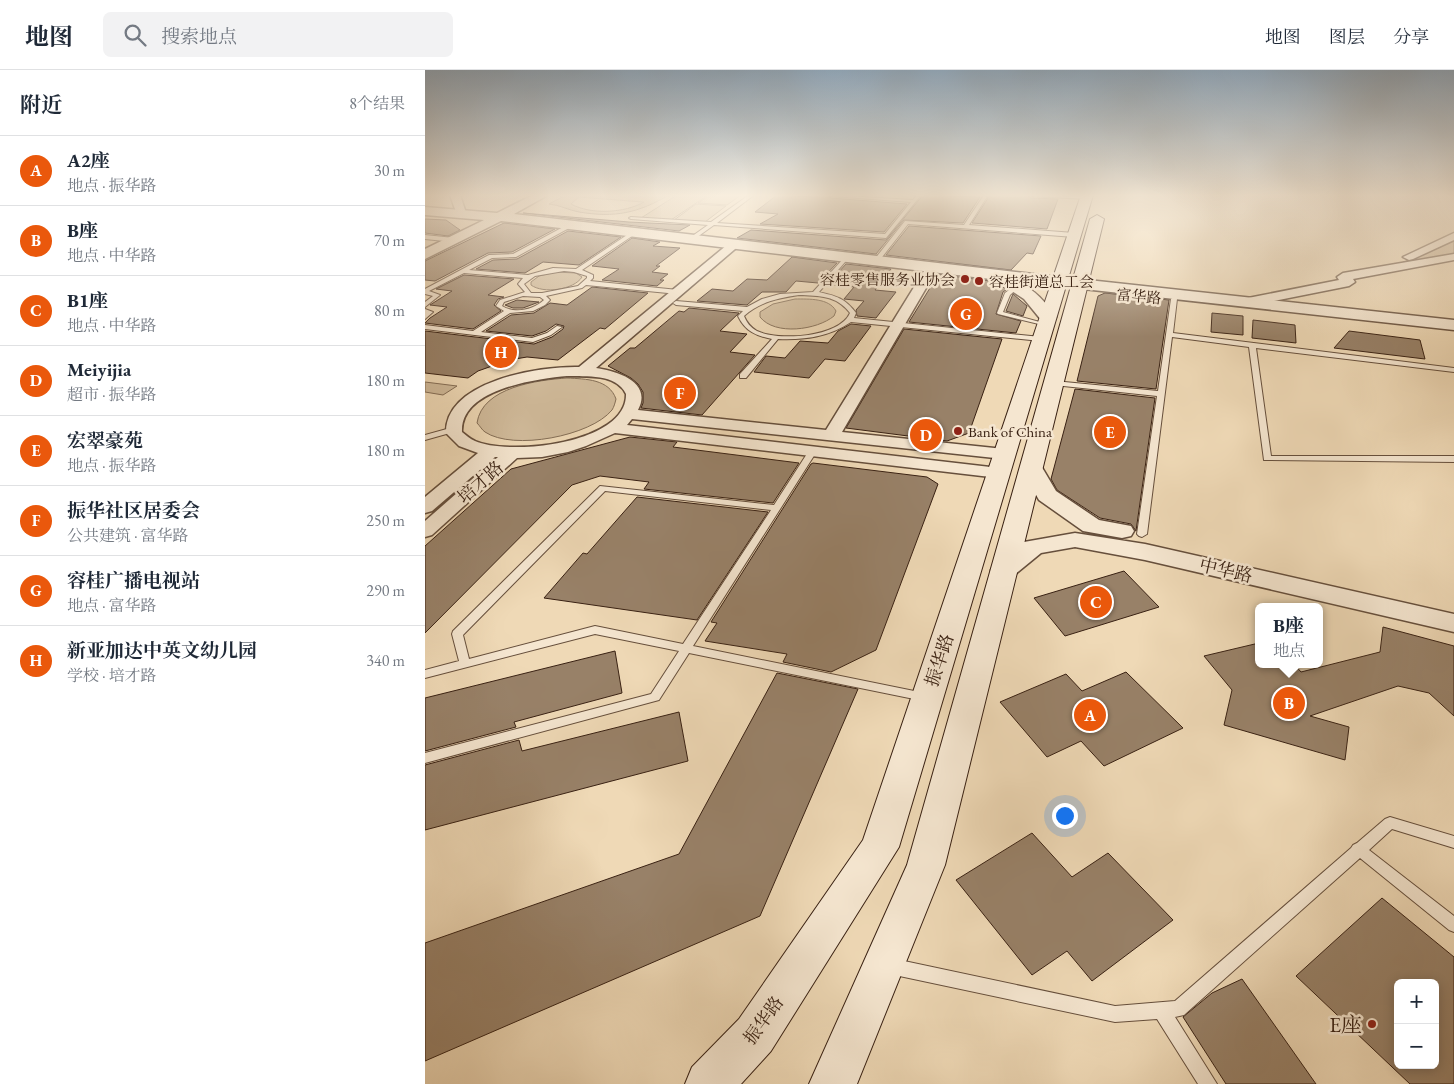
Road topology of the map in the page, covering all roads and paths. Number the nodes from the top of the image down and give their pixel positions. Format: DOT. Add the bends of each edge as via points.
graph roads {
  1 [pos="450,242"];
  2 [pos="539,242"];
  3 [pos="620,242"];
  4 [pos="694,242"];
  5 [pos="729,242"];
  6 [pos="891,242"];
  7 [pos="990,242"];
  8 [pos="1077,242"];
  9 [pos="1440,242"];
  10 [pos="735,247"];
  11 [pos="425,255"];
  12 [pos="1454,256"];
  13 [pos="877,260"];
  14 [pos="843,261"];
  15 [pos="577,270"];
  16 [pos="1381,270"];
  17 [pos="461,271"];
  18 [pos="930,271"];
  19 [pos="529,277"];
  20 [pos="1012,281"];
  21 [pos="587,283"];
  22 [pos="1062,286"];
  23 [pos="425,292"];
  24 [pos="1127,292"];
  25 [pos="529,294"];
  26 [pos="814,294"];
  27 [pos="542,295"];
  28 [pos="677,297"];
  29 [pos="1174,299"];
  30 [pos="1248,302"];
  31 [pos="425,305"];
  32 [pos="746,309"];
  33 [pos="425,311"];
  34 [pos="509,311"];
  35 [pos="425,317"];
  36 [pos="850,320"];
  37 [pos="1454,325"];
  38 [pos="897,326"];
  39 [pos="425,327"];
  40 [pos="559,327"];
  41 [pos="1454,330"];
  42 [pos="474,333"];
  43 [pos="1169,335"];
  44 [pos="777,337"];
  45 [pos="1252,346"];
  46 [pos="1454,370"];
  47 [pos="588,372"];
  48 [pos="743,376"];
  49 [pos="1054,383"];
  50 [pos="1161,394"];
  51 [pos="629,414"];
  52 [pos="612,428"];
  53 [pos="454,429"];
  54 [pos="831,435"];
  55 [pos="425,438"];
  56 [pos="813,451"];
  57 [pos="489,452"];
  58 [pos="513,453"];
  59 [pos="1454,459"];
  60 [pos="1001,463"];
  61 [pos="1032,469"];
  62 [pos="425,507"];
  63 [pos="777,508"];
  64 [pos="425,530"];
  65 [pos="1142,534"];
  66 [pos="1005,570"];
  67 [pos="1454,607"];
  68 [pos="1454,623"];
  69 [pos="687,648"];
  70 [pos="465,664"];
  71 [pos="425,674"];
  72 [pos="927,698"];
  73 [pos="425,758"];
  74 [pos="1454,842"];
  75 [pos="1358,849"];
  76 [pos="1454,925"];
  77 [pos="884,966"];
  78 [pos="1161,1010"];
  79 [pos="709,1084"];
  80 [pos="833,1084"];
  81 [pos="1209,1084"];
  1 -- 11 [label="street"];
  2 -- 17 [label="lane" via="514,256 491,256"];
  3 -- 15 [label="lane"];
  4 -- 10 [label="street"];
  5 -- 13 [label="street"];
  6 -- 13 [label="lane"];
  7 -- 22 [label="lane"];
  8 -- 22 [label="main road, 振华路"];
  9 -- 16 [label="street"];
  10 -- 14 [label="street"];
  10 -- 28 [label="street"];
  12 -- 16 [label="street"];
  13 -- 20 [label="street"];
  14 -- 18 [label="street"];
  14 -- 26 [label="lane"];
  15 -- 19 [label="lane" via="552,270"];
  15 -- 21 [label="lane" via="590,275"];
  16 -- 30 [label="street" via="1343,277 1349,282"];
  17 -- 19 [label="lane"];
  17 -- 23 [label="lane"];
  18 -- 20 [label="street"];
  18 -- 38 [label="street"];
  19 -- 25 [label="lane" via="521,284"];
  20 -- 22 [label="street"];
  20 -- 22 [label="street"];
  20 -- 22 [label="street" via="1036,300"];
  20 -- 22 [label="lane" via="1000,313"];
  21 -- 27 [label="lane"];
  21 -- 28 [label="lane"];
  22 -- 24 [label="street" via="1093,297"];
  22 -- 24 [label="street" via="1097,278"];
  22 -- 38 [label="lane"];
  22 -- 49 [label="main road, 振华路"];
  22 -- 60 [label="main road, 振华路"];
  23 -- 31 [label="lane" via="437,295"];
  24 -- 29 [label="street, 富华路"];
  24 -- 30 [label="street, 富华路"];
  25 -- 27 [label="lane"];
  25 -- 34 [label="lane" via="499,303 501,308"];
  26 -- 32 [label="lane" via="767,299"];
  26 -- 36 [label="lane" via="842,300 853,313"];
  27 -- 34 [label="lane" via="547,300 541,305"];
  28 -- 32 [label="lane"];
  28 -- 47 [label="street"];
  29 -- 41 [label="street, 富华路"];
  29 -- 43 [label="lane"];
  30 -- 37 [label="street, 富华路"];
  32 -- 44 [label="lane" via="741,316 742,323 761,334"];
  33 -- 35 [label="lane" via="430,312"];
  34 -- 42 [label="lane"];
  36 -- 38 [label="lane"];
  36 -- 44 [label="lane" via="842,327 812,336"];
  38 -- 54 [label="street"];
  39 -- 42 [label="lane"];
  40 -- 42 [label="lane" via="533,340"];
  43 -- 45 [label="lane"];
  43 -- 50 [label="lane"];
  44 -- 48 [label="lane"];
  45 -- 46 [label="lane"];
  45 -- 59 [label="lane" via="1267,458"];
  47 -- 51 [label="street" via="612,376 626,383 634,392 635,402"];
  47 -- 53 [label="street" via="538,374 509,381 464,405 454,419"];
  49 -- 50 [label="lane"];
  49 -- 61 [label="main road, 振华路"];
  50 -- 65 [label="lane"];
  51 -- 52 [label="street"];
  51 -- 54 [label="street"];
  52 -- 56 [label="street"];
  52 -- 58 [label="street" via="554,449"];
  53 -- 55 [label="lane"];
  53 -- 57 [label="street" via="454,433 467,444"];
  54 -- 60 [label="street"];
  56 -- 60 [label="street"];
  56 -- 63 [label="lane"];
  57 -- 58 [label="street"];
  57 -- 62 [label="street, 培才路"];
  58 -- 64 [label="street, 培才路"];
  60 -- 72 [label="main road, 振华路"];
  61 -- 65 [label="street, 中华路" via="1047,494 1092,526"];
  61 -- 66 [label="main road, 振华路"];
  63 -- 69 [label="lane"];
  63 -- 70 [label="lane" via="603,488 457,634"];
  65 -- 67 [label="street, 中华路"];
  66 -- 68 [label="street, 中华路" via="1033,547 1075,540 1145,552"];
  66 -- 77 [label="main road, 振华路" via="925,865"];
  69 -- 70 [label="lane" via="595,630"];
  69 -- 72 [label="lane"];
  69 -- 73 [label="lane" via="655,697"];
  70 -- 71 [label="lane"];
  72 -- 79 [label="main road, 振华路" via="880,847 755,1035"];
  74 -- 75 [label="lane" via="1390,823"];
  75 -- 76 [label="lane"];
  75 -- 78 [label="lane" via="1178,1008"];
  77 -- 78 [label="lane" via="1115,1014"];
  77 -- 80 [label="main road, 振华路"];
  78 -- 81 [label="lane"];
}
